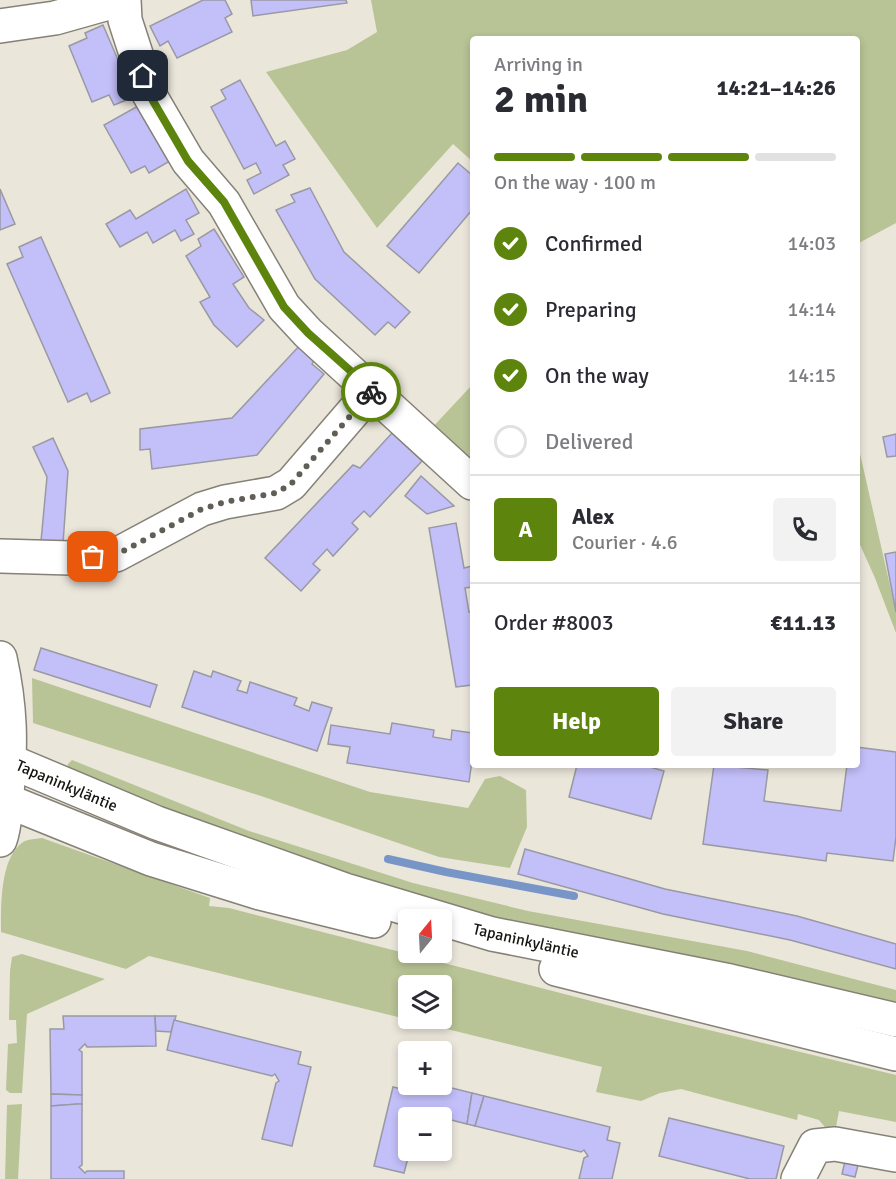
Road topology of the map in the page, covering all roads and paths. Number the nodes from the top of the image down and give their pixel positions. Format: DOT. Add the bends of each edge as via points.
graph roads {
  1 [pos="119,0"];
  2 [pos="124,0"];
  3 [pos="0,26"];
  4 [pos="372,390"];
  5 [pos="470,481"];
  6 [pos="0,556"];
  7 [pos="0,658"];
  8 [pos="5,759"];
  9 [pos="3,799"];
  10 [pos="0,840"];
  11 [pos="398,928"];
  12 [pos="452,942"];
  13 [pos="896,1020"];
  14 [pos="896,1054"];
  15 [pos="896,1155"];
  16 [pos="798,1179"];
  1 -- 3 [label="main road" via="55,18"];
  2 -- 4 [label="main road" via="125,20 149,94 188,161 224,202 284,307"];
  4 -- 5 [label="main road"];
  4 -- 6 [label="main road" via="291,484 276,493 202,509 116,555"];
  7 -- 8 [label="main road" via="10,728"];
  8 -- 9 [label="main road"];
  8 -- 13 [label="main road, Tapaninkyläntie" via="190,835 345,890 492,934 673,969"];
  9 -- 10 [label="main road"];
  9 -- 11 [label="main road" via="151,859 260,893"];
  12 -- 14 [label="main road, Tapaninkyläntie"];
  15 -- 16 [label="main road" via="835,1144 815,1146"];
}
